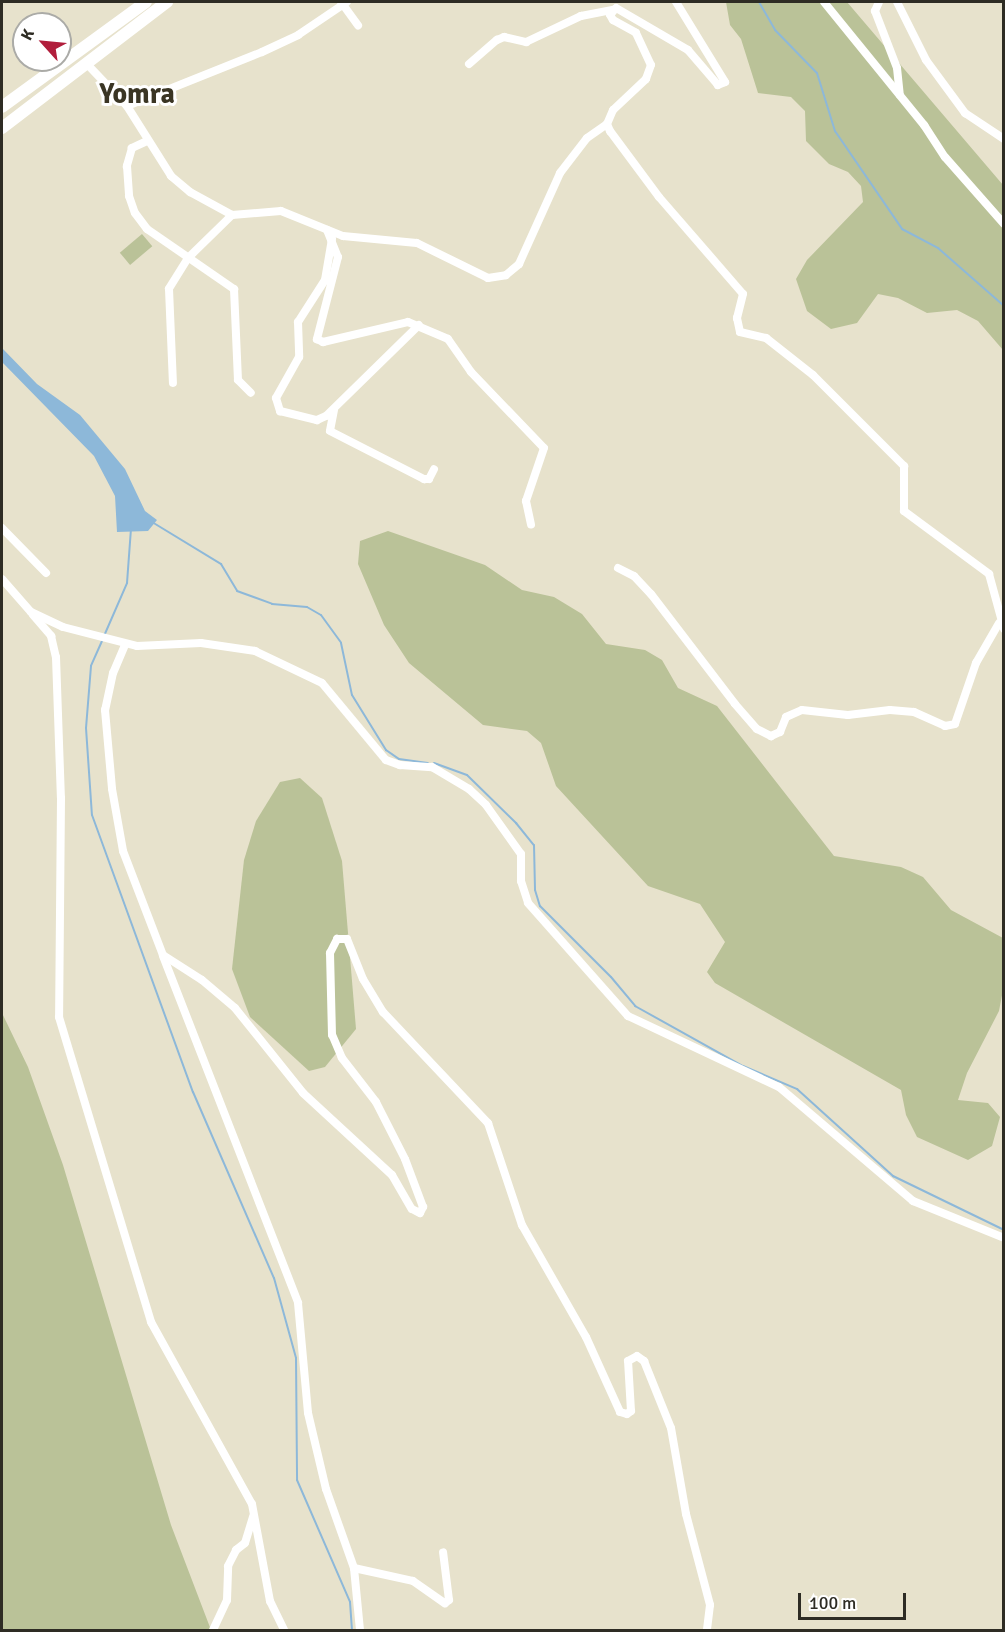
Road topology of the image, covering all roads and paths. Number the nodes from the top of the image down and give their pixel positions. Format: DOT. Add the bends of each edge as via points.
graph roads {
  1 [pos="146,2"];
  2 [pos="168,2"];
  3 [pos="344,2"];
  4 [pos="675,2"];
  5 [pos="824,2"];
  6 [pos="879,2"];
  7 [pos="897,2"];
  8 [pos="612,10"];
  9 [pos="358,26"];
  10 [pos="86,63"];
  11 [pos="469,64"];
  12 [pos="900,95"];
  13 [pos="127,106"];
  14 [pos="2,107"];
  15 [pos="607,124"];
  16 [pos="2,128"];
  17 [pos="1004,139"];
  18 [pos="147,141"];
  19 [pos="232,214"];
  20 [pos="1004,224"];
  21 [pos="327,230"];
  22 [pos="332,238"];
  23 [pos="188,258"];
  24 [pos="419,325"];
  25 [pos="173,382"];
  26 [pos="251,393"];
  27 [pos="334,409"];
  28 [pos="434,469"];
  29 [pos="531,524"];
  30 [pos="2,528"];
  31 [pos="618,568"];
  32 [pos="46,573"];
  33 [pos="2,579"];
  34 [pos="31,612"];
  35 [pos="1001,626"];
  36 [pos="122,644"];
  37 [pos="163,955"];
  38 [pos="1004,1238"];
  39 [pos="253,1510"];
  40 [pos="442,1552"];
  41 [pos="354,1568"];
  42 [pos="213,1630"];
  43 [pos="284,1630"];
  44 [pos="360,1630"];
  45 [pos="707,1630"];
  1 -- 14 [label="highway"];
  2 -- 10 [label="highway"];
  3 -- 9 [label="street"];
  3 -- 13 [label="street" via="298,35"];
  4 -- 8 [label="street" via="724,75 722,85 678,44 623,10"];
  5 -- 12 [label="street"];
  6 -- 12 [label="street" via="875,11 897,68"];
  7 -- 17 [label="street" via="926,60 965,113"];
  8 -- 11 [label="street" via="582,16 526,42 504,37"];
  8 -- 15 [label="street" via="613,20 627,26 642,42 651,65 646,79 613,110"];
  10 -- 13 [label="street"];
  10 -- 16 [label="highway"];
  12 -- 20 [label="street" via="945,157"];
  13 -- 18 [label="street"];
  15 -- 21 [label="street" via="587,138 560,173 519,264 506,275 488,278 417,243 343,236"];
  15 -- 35 [label="street" via="659,197 743,294 737,318 740,332 766,338 787,353 904,466 904,511 989,574"];
  18 -- 19 [label="street" via="161,165 181,186"];
  18 -- 23 [label="street" via="132,148 129,155 129,196 147,229"];
  19 -- 21 [label="street" via="281,211"];
  19 -- 23 [label="street"];
  21 -- 22 [label="street"];
  22 -- 24 [label="street" via="338,257 317,339 323,342 408,322"];
  22 -- 27 [label="street" via="325,280 298,322 297,365 276,398 280,411 317,420"];
  23 -- 25 [label="street" via="169,289"];
  23 -- 26 [label="street" via="234,289 238,380"];
  24 -- 27 [label="street"];
  24 -- 29 [label="street" via="448,339 471,372 542,443 546,453 526,501"];
  27 -- 28 [label="street" via="330,428 336,435 424,479 429,479"];
  30 -- 32 [label="street"];
  31 -- 35 [label="street" via="634,576 651,594 735,704 757,729 771,736 780,732 786,717 802,711 848,715 914,711 945,726 955,724 976,663"];
  33 -- 34 [label="street"];
  34 -- 36 [label="street"];
  34 -- 39 [label="street" via="51,636 56,657 61,798 59,1017 151,1322"];
  36 -- 37 [label="street" via="105,710 112,789 123,851"];
  36 -- 38 [label="street" via="201,643 255,651 322,683 386,760 432,767 469,789 486,805 521,854 521,881 528,903 628,1016 779,1087 914,1201"];
  37 -- 41 [label="street" via="298,1303 315,1447"];
  37 -- 45 [label="street" via="235,1008 303,1093 392,1175 412,1209 420,1213 423,1207 405,1159 376,1102 342,1058 332,1035 330,953 337,939 347,939 363,979 383,1012 488,1123 522,1225 586,1337 621,1412 631,1411 628,1360 637,1356 644,1361 671,1428 694,1552 710,1605"];
  39 -- 42 [label="street" via="250,1532 228,1566 227,1600"];
  39 -- 43 [label="street" via="270,1601"];
  40 -- 41 [label="street" via="449,1600 446,1604 413,1581"];
  41 -- 44 [label="street"];
}
